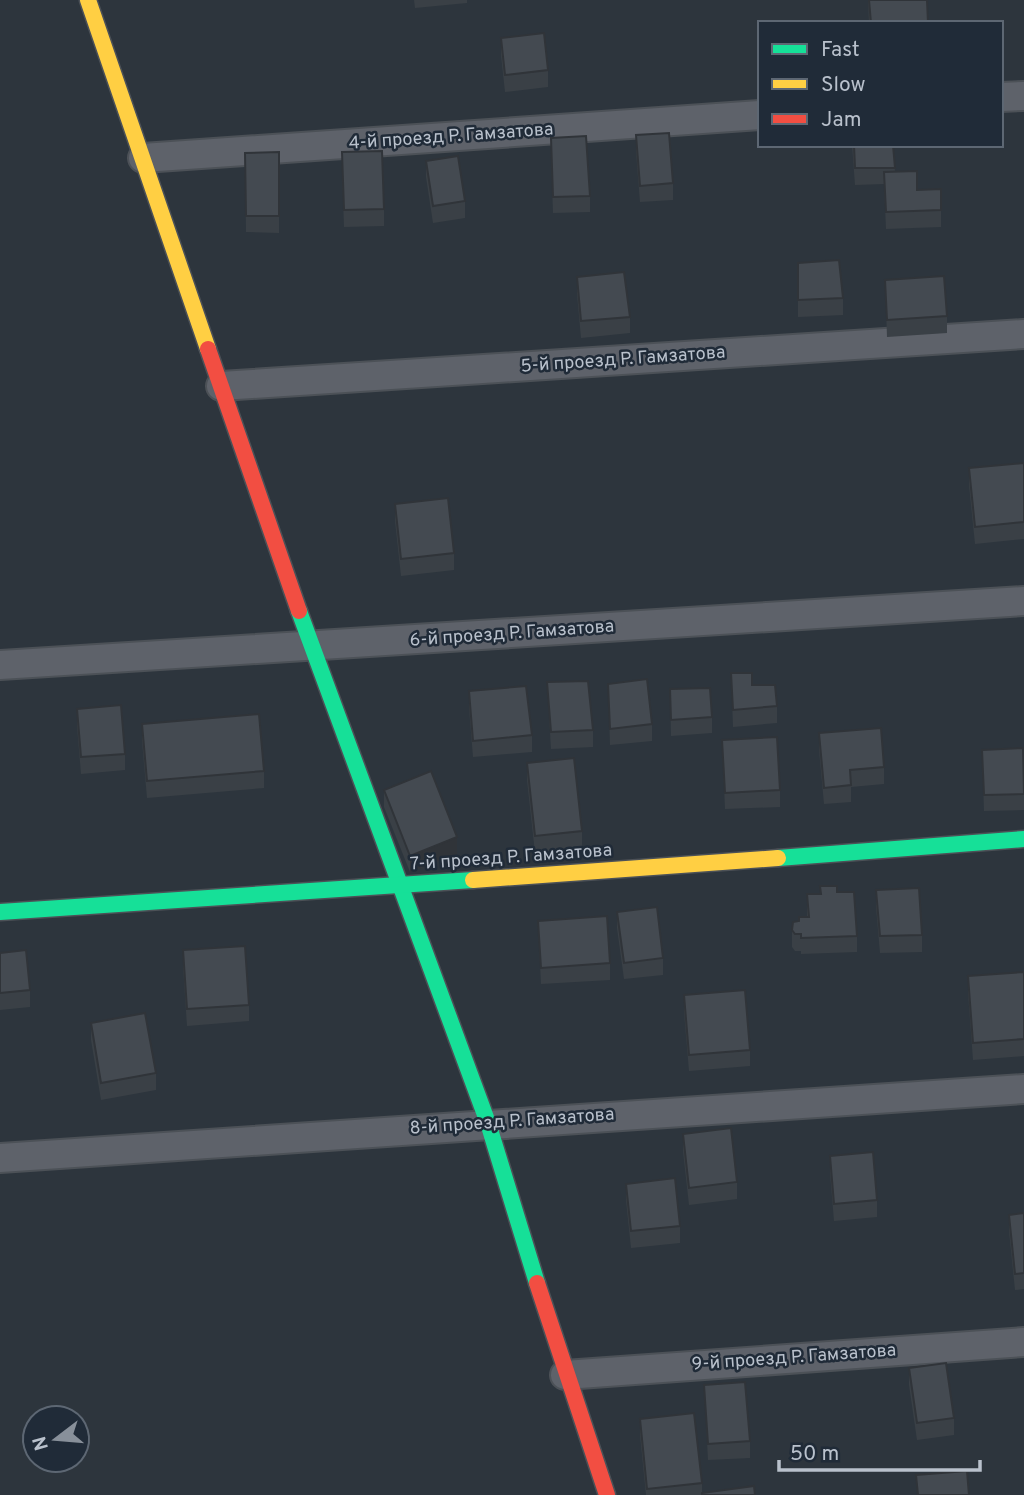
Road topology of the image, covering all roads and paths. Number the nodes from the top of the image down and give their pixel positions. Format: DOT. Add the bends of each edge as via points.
graph roads {
  1 [pos="88,0"];
  2 [pos="1024,96"];
  3 [pos="1003,97"];
  4 [pos="758,114"];
  5 [pos="143,159"];
  6 [pos="1024,334"];
  7 [pos="221,386"];
  8 [pos="1024,601"];
  9 [pos="312,647"];
  10 [pos="0,665"];
  11 [pos="1024,839"];
  12 [pos="400,886"];
  13 [pos="0,912"];
  14 [pos="1024,1089"];
  15 [pos="488,1123"];
  16 [pos="0,1158"];
  17 [pos="1024,1342"];
  18 [pos="565,1375"];
  19 [pos="607,1495"];
  1 -- 5 [label="street"];
  2 -- 3 [label="street"];
  4 -- 5 [label="street, 4-й проезд Р. Гамзатова"];
  5 -- 7 [label="street"];
  6 -- 7 [label="street, 5-й проезд Р. Гамзатова"];
  7 -- 9 [label="street"];
  8 -- 9 [label="street, 6-й проезд Р. Гамзатова"];
  9 -- 10 [label="street, 6-й проезд Р. Гамзатова"];
  9 -- 12 [label="street"];
  11 -- 12 [label="street, 7-й проезд Р. Гамзатова"];
  12 -- 13 [label="street, 7-й проезд Р. Гамзатова"];
  12 -- 15 [label="street"];
  14 -- 15 [label="street, 8-й проезд Р. Гамзатова"];
  15 -- 16 [label="street, 8-й проезд Р. Гамзатова"];
  15 -- 18 [label="street"];
  17 -- 18 [label="street, 9-й проезд Р. Гамзатова"];
  18 -- 19 [label="street"];
}
